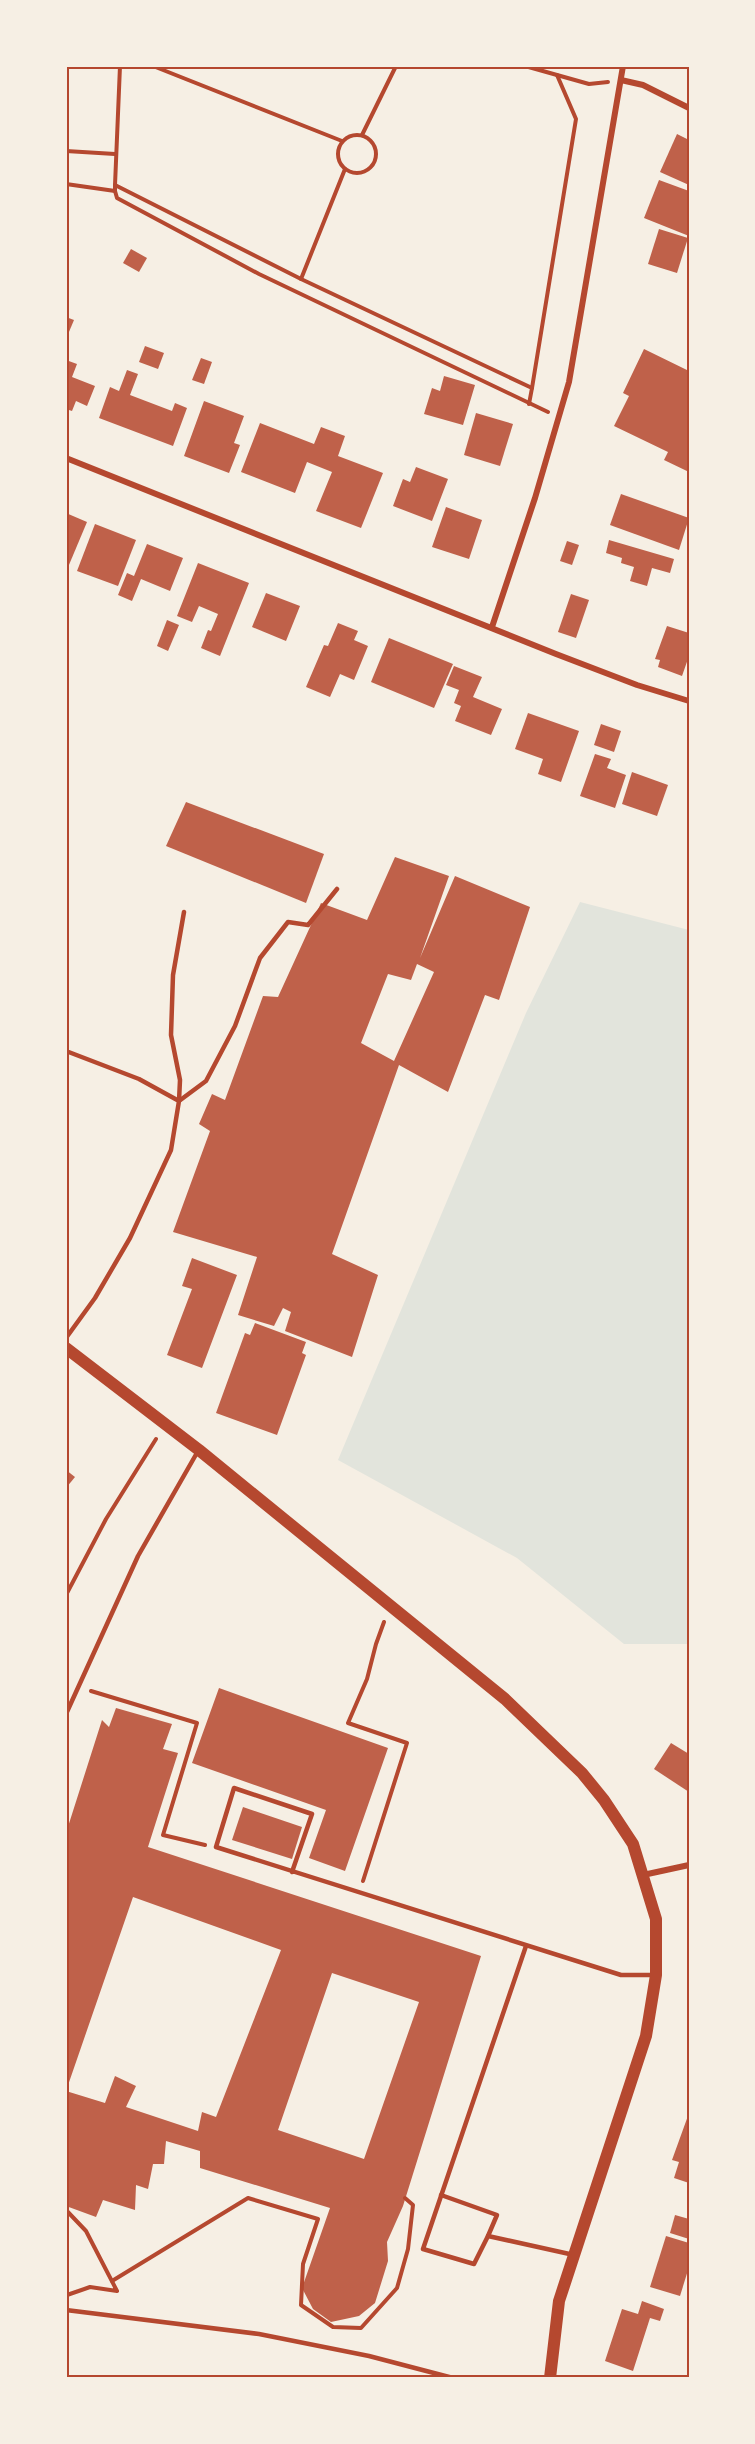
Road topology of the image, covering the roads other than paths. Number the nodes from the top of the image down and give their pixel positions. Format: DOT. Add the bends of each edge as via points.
graph roads {
  1 [pos="623,66"];
  2 [pos="621,80"];
  3 [pos="689,108"];
  4 [pos="66,458"];
  5 [pos="492,627"];
  6 [pos="689,701"];
  7 [pos="337,888"];
  8 [pos="184,912"];
  9 [pos="66,1052"];
  10 [pos="179,1101"];
  11 [pos="66,1338"];
  12 [pos="66,1348"];
  13 [pos="199,1450"];
  14 [pos="66,1714"];
  15 [pos="689,1865"];
  16 [pos="292,1872"];
  17 [pos="644,1875"];
  18 [pos="526,1946"];
  19 [pos="656,1975"];
  20 [pos="441,2195"];
  21 [pos="488,2236"];
  22 [pos="574,2255"];
  23 [pos="66,2310"];
  24 [pos="453,2378"];
  25 [pos="550,2378"];
  1 -- 2 [label="street"];
  2 -- 3 [label="street" via="643,85"];
  2 -- 5 [label="street" via="569,382"];
  4 -- 5 [label="street"];
  5 -- 6 [label="street" via="637,685"];
  7 -- 10 [label="lane" via="308,925 288,922 260,958 235,1026 206,1081"];
  8 -- 10 [label="lane" via="173,975 171,1035 180,1080"];
  9 -- 10 [label="lane" via="139,1079"];
  10 -- 11 [label="lane" via="171,1150 130,1238"];
  12 -- 13 [label="main road"];
  13 -- 14 [label="lane" via="138,1556"];
  13 -- 17 [label="main road" via="505,1699 568,1758 609,1807 633,1844"];
  15 -- 17 [label="street"];
  16 -- 16 [label="lane" via="216,1847 234,1788 312,1814"];
  16 -- 18 [label="lane"];
  17 -- 19 [label="main road" via="656,1919"];
  18 -- 19 [label="lane" via="621,1974"];
  18 -- 20 [label="lane"];
  19 -- 22 [label="main road" via="646,2036"];
  20 -- 21 [label="lane" via="497,2215"];
  20 -- 21 [label="lane" via="423,2248 474,2264"];
  21 -- 22 [label="lane"];
  22 -- 25 [label="main road" via="559,2301"];
  23 -- 24 [label="lane" via="259,2334"];
}
